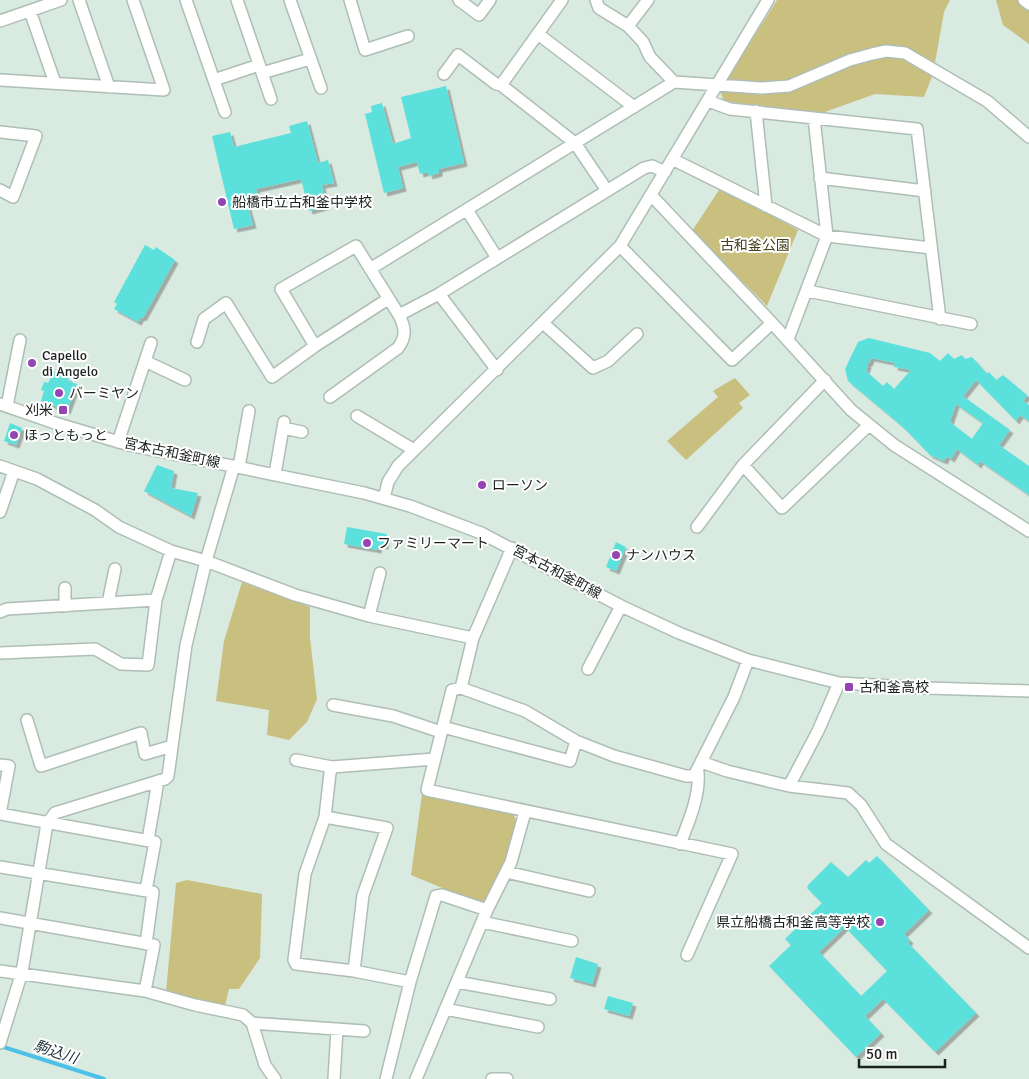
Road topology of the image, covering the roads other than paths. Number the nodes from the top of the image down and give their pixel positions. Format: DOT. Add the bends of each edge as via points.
graph roads {
  1 [pos="61,0"];
  2 [pos="79,0"];
  3 [pos="133,0"];
  4 [pos="186,0"];
  5 [pos="237,0"];
  6 [pos="290,0"];
  7 [pos="350,0"];
  8 [pos="459,0"];
  9 [pos="490,0"];
  10 [pos="562,0"];
  11 [pos="596,0"];
  12 [pos="648,0"];
  13 [pos="768,0"];
  14 [pos="1024,0"];
  15 [pos="1029,4"];
  16 [pos="30,11"];
  17 [pos="0,22"];
  18 [pos="628,26"];
  19 [pos="538,34"];
  20 [pos="408,36"];
  21 [pos="310,59"];
  22 [pos="260,69"];
  23 [pos="444,74"];
  24 [pos="0,80"];
  25 [pos="214,80"];
  26 [pos="674,82"];
  27 [pos="55,83"];
  28 [pos="501,85"];
  29 [pos="717,85"];
  30 [pos="109,87"];
  31 [pos="321,88"];
  32 [pos="271,99"];
  33 [pos="708,101"];
  34 [pos="634,107"];
  35 [pos="756,111"];
  36 [pos="225,112"];
  37 [pos="814,118"];
  38 [pos="0,132"];
  39 [pos="1029,137"];
  40 [pos="575,143"];
  41 [pos="672,159"];
  42 [pos="665,172"];
  43 [pos="820,178"];
  44 [pos="606,189"];
  45 [pos="0,190"];
  46 [pos="925,191"];
  47 [pos="651,196"];
  48 [pos="766,206"];
  49 [pos="467,210"];
  50 [pos="828,236"];
  51 [pos="620,246"];
  52 [pos="932,248"];
  53 [pos="497,258"];
  54 [pos="370,269"];
  55 [pos="808,290"];
  56 [pos="439,294"];
  57 [pos="388,299"];
  58 [pos="399,315"];
  59 [pos="940,319"];
  60 [pos="543,323"];
  61 [pos="772,323"];
  62 [pos="971,324"];
  63 [pos="637,334"];
  64 [pos="788,339"];
  65 [pos="20,340"];
  66 [pos="197,342"];
  67 [pos="152,343"];
  68 [pos="315,346"];
  69 [pos="145,361"];
  70 [pos="497,370"];
  71 [pos="185,380"];
  72 [pos="825,380"];
  73 [pos="330,397"];
  74 [pos="4,405"];
  75 [pos="250,411"];
  76 [pos="357,416"];
  77 [pos="869,425"];
  78 [pos="302,432"];
  79 [pos="118,442"];
  80 [pos="414,450"];
  81 [pos="743,465"];
  82 [pos="0,466"];
  83 [pos="237,467"];
  84 [pos="14,471"];
  85 [pos="275,474"];
  86 [pos="384,498"];
  87 [pos="0,512"];
  88 [pos="697,527"];
  89 [pos="1029,531"];
  90 [pos="512,548"];
  91 [pos="171,551"];
  92 [pos="206,561"];
  93 [pos="114,569"];
  94 [pos="380,574"];
  95 [pos="65,588"];
  96 [pos="156,600"];
  97 [pos="108,603"];
  98 [pos="65,606"];
  99 [pos="621,606"];
  100 [pos="0,612"];
  101 [pos="370,616"];
  102 [pos="473,638"];
  103 [pos="0,653"];
  104 [pos="748,660"];
  105 [pos="588,669"];
  106 [pos="838,683"];
  107 [pos="461,688"];
  108 [pos="1029,690"];
  109 [pos="333,705"];
  110 [pos="27,720"];
  111 [pos="442,729"];
  112 [pos="576,740"];
  113 [pos="172,746"];
  114 [pos="434,759"];
  115 [pos="296,760"];
  116 [pos="0,764"];
  117 [pos="332,767"];
  118 [pos="700,767"];
  119 [pos="158,781"];
  120 [pos="789,786"];
  121 [pos="525,812"];
  122 [pos="0,814"];
  123 [pos="325,817"];
  124 [pos="47,824"];
  125 [pos="148,840"];
  126 [pos="680,844"];
  127 [pos="0,867"];
  128 [pos="506,872"];
  129 [pos="39,873"];
  130 [pos="146,890"];
  131 [pos="589,891"];
  132 [pos="487,910"];
  133 [pos="0,918"];
  134 [pos="482,922"];
  135 [pos="31,923"];
  136 [pos="572,941"];
  137 [pos="146,944"];
  138 [pos="1029,948"];
  139 [pos="687,955"];
  140 [pos="0,971"];
  141 [pos="354,971"];
  142 [pos="22,972"];
  143 [pos="410,982"];
  144 [pos="457,982"];
  145 [pos="144,991"];
  146 [pos="550,999"];
  147 [pos="445,1009"];
  148 [pos="252,1023"];
  149 [pos="538,1027"];
  150 [pos="337,1029"];
  151 [pos="364,1031"];
  152 [pos="1,1040"];
  153 [pos="275,1079"];
  154 [pos="334,1079"];
  155 [pos="386,1079"];
  156 [pos="416,1079"];
  157 [pos="492,1079"];
  158 [pos="501,1079"];
  159 [pos="506,1079"];
  1 -- 16 [label="street"];
  2 -- 30 [label="street"];
  3 -- 30 [label="street" via="164,90"];
  4 -- 25 [label="street"];
  5 -- 22 [label="street"];
  6 -- 21 [label="street"];
  7 -- 20 [label="street" via="365,50"];
  8 -- 9 [label="street" via="479,15"];
  10 -- 19 [label="street"];
  11 -- 18 [label="street" via="599,8"];
  12 -- 18 [label="street"];
  13 -- 29 [label="street"];
  14 -- 15 [label="street"];
  16 -- 17 [label="street"];
  16 -- 27 [label="street"];
  18 -- 26 [label="street" via="650,57"];
  19 -- 28 [label="street"];
  19 -- 34 [label="street"];
  21 -- 22 [label="street"];
  21 -- 31 [label="street"];
  22 -- 25 [label="street"];
  22 -- 32 [label="street"];
  23 -- 28 [label="street" via="458,56"];
  24 -- 27 [label="street"];
  25 -- 36 [label="street"];
  26 -- 29 [label="street"];
  26 -- 34 [label="street"];
  27 -- 30 [label="street"];
  28 -- 40 [label="street"];
  29 -- 33 [label="street"];
  29 -- 39 [label="street" via="789,86 850,60 886,51 905,53 987,102"];
  33 -- 35 [label="street"];
  33 -- 41 [label="street"];
  34 -- 40 [label="street"];
  35 -- 37 [label="street"];
  35 -- 48 [label="street"];
  37 -- 43 [label="street"];
  37 -- 46 [label="street" via="917,129"];
  38 -- 45 [label="street" via="36,136 13,197"];
  40 -- 44 [label="street"];
  40 -- 49 [label="street"];
  41 -- 42 [label="street"];
  41 -- 48 [label="street"];
  42 -- 44 [label="street" via="652,166 644,168"];
  42 -- 47 [label="street"];
  43 -- 46 [label="street"];
  43 -- 50 [label="street"];
  44 -- 53 [label="street"];
  46 -- 52 [label="street"];
  47 -- 51 [label="street"];
  47 -- 61 [label="street"];
  48 -- 50 [label="street"];
  49 -- 53 [label="street"];
  49 -- 54 [label="street"];
  50 -- 52 [label="street"];
  50 -- 55 [label="street"];
  51 -- 60 [label="street"];
  51 -- 61 [label="street" via="732,360"];
  52 -- 59 [label="street"];
  53 -- 56 [label="street"];
  54 -- 57 [label="street"];
  54 -- 68 [label="street" via="356,246 281,289"];
  55 -- 59 [label="street"];
  55 -- 64 [label="street"];
  56 -- 58 [label="street"];
  56 -- 70 [label="street"];
  57 -- 58 [label="street"];
  57 -- 68 [label="street"];
  58 -- 73 [label="street" via="405,334 398,348"];
  59 -- 62 [label="street"];
  60 -- 63 [label="street" via="593,368 608,361"];
  60 -- 70 [label="street"];
  61 -- 64 [label="street"];
  64 -- 72 [label="street"];
  65 -- 74 [label="street"];
  66 -- 68 [label="street" via="204,319 226,303 272,377"];
  67 -- 69 [label="street"];
  69 -- 71 [label="street"];
  69 -- 79 [label="street"];
  70 -- 80 [label="street"];
  72 -- 77 [label="street"];
  72 -- 81 [label="street"];
  74 -- 79 [label="street, 宮本古和釜町線"];
  75 -- 83 [label="street"];
  76 -- 80 [label="street"];
  77 -- 81 [label="street" via="782,508"];
  77 -- 89 [label="street" via="894,445"];
  78 -- 85 [label="street" via="284,425"];
  79 -- 83 [label="street, 宮本古和釜町線"];
  80 -- 86 [label="street" via="393,473"];
  81 -- 88 [label="street"];
  82 -- 84 [label="street"];
  83 -- 85 [label="street, 宮本古和釜町線"];
  83 -- 92 [label="street"];
  84 -- 87 [label="street"];
  84 -- 91 [label="street" via="37,479 119,527"];
  85 -- 86 [label="street, 宮本古和釜町線"];
  86 -- 90 [label="street, 宮本古和釜町線" via="481,533"];
  90 -- 99 [label="street, 宮本古和釜町線"];
  90 -- 102 [label="street"];
  91 -- 92 [label="street"];
  91 -- 96 [label="street"];
  92 -- 101 [label="street" via="295,595"];
  92 -- 113 [label="street" via="186,645"];
  93 -- 97 [label="street"];
  94 -- 101 [label="street"];
  95 -- 98 [label="street"];
  96 -- 97 [label="street"];
  96 -- 103 [label="street" via="148,665 121,664 95,649"];
  97 -- 98 [label="street"];
  98 -- 100 [label="street"];
  99 -- 104 [label="street, 宮本古和釜町線"];
  99 -- 105 [label="street"];
  101 -- 102 [label="street"];
  102 -- 107 [label="street"];
  104 -- 106 [label="street, 宮本古和釜町線"];
  104 -- 118 [label="street"];
  106 -- 108 [label="street, 宮本古和釜町線"];
  106 -- 120 [label="street" via="818,731"];
  107 -- 111 [label="street" via="452,690"];
  107 -- 112 [label="street" via="525,711"];
  109 -- 111 [label="street"];
  110 -- 113 [label="street" via="41,766 141,733 145,754"];
  111 -- 112 [label="street" via="570,761"];
  111 -- 114 [label="street"];
  112 -- 118 [label="street" via="614,756 686,776 694,776"];
  113 -- 119 [label="street" via="168,776"];
  114 -- 117 [label="street"];
  114 -- 121 [label="street" via="427,790"];
  115 -- 117 [label="street"];
  116 -- 122 [label="street" via="9,766"];
  117 -- 123 [label="street"];
  118 -- 120 [label="street"];
  118 -- 126 [label="street" via="699,784"];
  119 -- 124 [label="street" via="56,813"];
  119 -- 125 [label="street"];
  120 -- 138 [label="street" via="848,794 856,798 886,844"];
  121 -- 126 [label="street"];
  121 -- 128 [label="street"];
  122 -- 124 [label="street"];
  123 -- 141 [label="street" via="305,874 294,960 296,964"];
  123 -- 141 [label="street" via="387,828 363,895"];
  124 -- 125 [label="street"];
  124 -- 129 [label="street"];
  125 -- 130 [label="street" via="155,842"];
  126 -- 139 [label="street" via="732,854"];
  127 -- 129 [label="street"];
  128 -- 131 [label="street"];
  128 -- 132 [label="street"];
  129 -- 130 [label="street"];
  129 -- 135 [label="street"];
  130 -- 137 [label="street" via="153,892"];
  132 -- 134 [label="street"];
  132 -- 143 [label="street" via="442,895 436,896"];
  133 -- 135 [label="street"];
  134 -- 136 [label="street"];
  134 -- 144 [label="street"];
  135 -- 137 [label="street"];
  135 -- 142 [label="street"];
  137 -- 145 [label="street" via="154,945"];
  140 -- 142 [label="street"];
  141 -- 143 [label="street"];
  142 -- 145 [label="street"];
  142 -- 152 [label="street"];
  143 -- 155 [label="street"];
  144 -- 146 [label="street"];
  144 -- 147 [label="street"];
  145 -- 148 [label="street" via="195,1006 243,1015"];
  147 -- 149 [label="street"];
  147 -- 156 [label="street"];
  148 -- 150 [label="street"];
  148 -- 153 [label="street" via="265,1064"];
  150 -- 151 [label="street"];
  150 -- 154 [label="street"];
  157 -- 158 [label="street"];
  158 -- 159 [label="street"];
}
